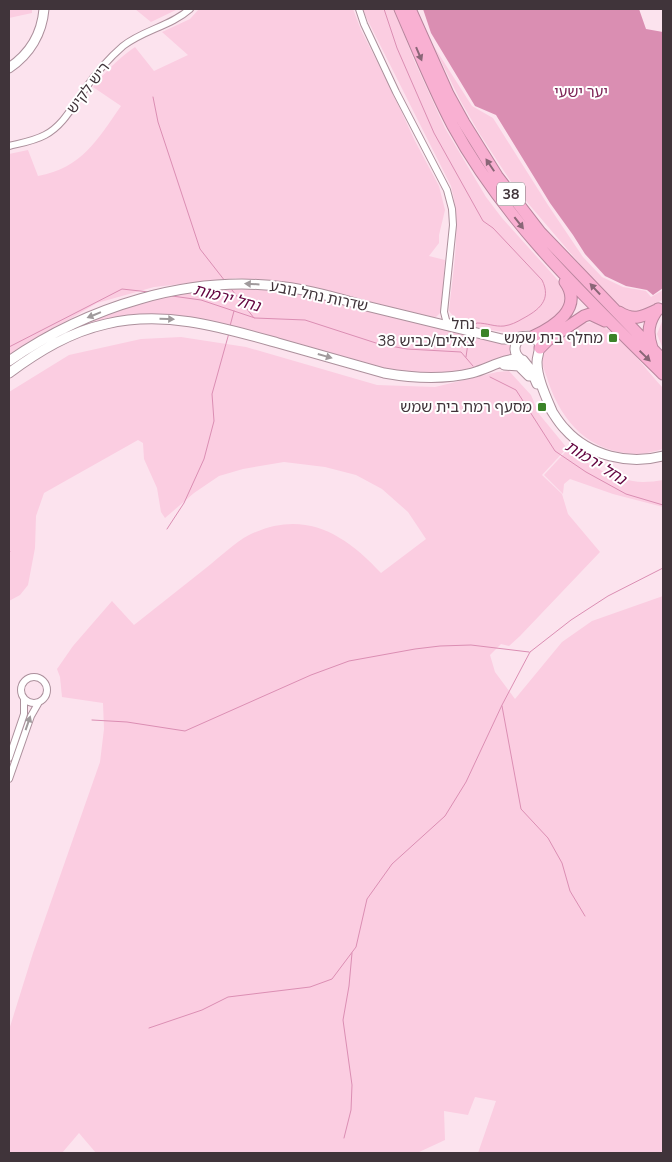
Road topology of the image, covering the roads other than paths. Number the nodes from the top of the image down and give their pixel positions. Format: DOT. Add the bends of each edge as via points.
graph roads {
  1 [pos="38,9"];
  2 [pos="44,9"];
  3 [pos="190,9"];
  4 [pos="359,9"];
  5 [pos="400,9"];
  6 [pos="410,9"];
  7 [pos="9,61"];
  8 [pos="9,68"];
  9 [pos="9,146"];
  10 [pos="548,258"];
  11 [pos="610,305"];
  12 [pos="661,307"];
  13 [pos="444,312"];
  14 [pos="430,322"];
  15 [pos="454,328"];
  16 [pos="527,337"];
  17 [pos="627,339"];
  18 [pos="652,350"];
  19 [pos="539,352"];
  20 [pos="522,360"];
  21 [pos="663,360"];
  22 [pos="9,361"];
  23 [pos="494,366"];
  24 [pos="9,372"];
  25 [pos="663,374"];
  26 [pos="544,398"];
  27 [pos="552,411"];
  28 [pos="663,456"];
  29 [pos="24,699"];
  30 [pos="38,702"];
  31 [pos="9,758"];
  32 [pos="9,779"];
  1 -- 7 [label="main road" via="30,38"];
  2 -- 8 [label="main road" via="35,40 26,54"];
  3 -- 9 [label="street, ריש לקיש" via="122,47 50,132"];
  4 -- 13 [label="street" via="396,92 447,190 453,225"];
  5 -- 10 [label="highway, 38, one-way" via="454,127 508,210"];
  11 -- 6 [label="highway, 38, one-way" via="540,232 497,176 452,101"];
  10 -- 16 [label="highway" via="568,286 572,301 561,318 542,332"];
  10 -- 17 [label="highway, 38"];
  11 -- 12 [label="highway" via="632,318"];
  11 -- 18 [label="highway, 38"];
  12 -- 18 [label="highway" via="649,324"];
  13 -- 14 [label="street" via="438,320"];
  13 -- 15 [label="street" via="446,320"];
  14 -- 15 [label="main road, שדרות נחל נובע"];
  14 -- 22 [label="main road, שדרות נחל נובע, one-way" via="287,287 222,284 152,296 102,312 49,336"];
  15 -- 16 [label="main road, שדרות נחל נובע" via="508,340"];
  16 -- 19 [label="main road" via="538,341"];
  16 -- 20 [label="main road" via="516,342 516,355"];
  17 -- 19 [label="highway" via="607,322 590,314 578,318 548,340"];
  17 -- 25 [label="highway, 38, one-way"];
  18 -- 21 [label="highway, 38"];
  19 -- 20 [label="main road" via="532,360"];
  19 -- 27 [label="main road" via="539,373"];
  20 -- 23 [label="main road" via="509,360"];
  20 -- 26 [label="main road" via="531,370"];
  24 -- 23 [label="main road, one-way" via="74,334 107,324 152,319 214,325 402,376 454,376"];
  23 -- 26 [label="main road" via="511,364 522,368"];
  26 -- 27 [label="main road"];
  27 -- 28 [label="main road" via="572,436 598,452 624,459 647,460"];
  29 -- 30 [label="street"];
  29 -- 30 [label="street" via="20,691 23,682 30,677 38,677 48,690 45,698"];
  29 -- 31 [label="street" via="24,714"];
  32 -- 30 [label="street, one-way"];
}
